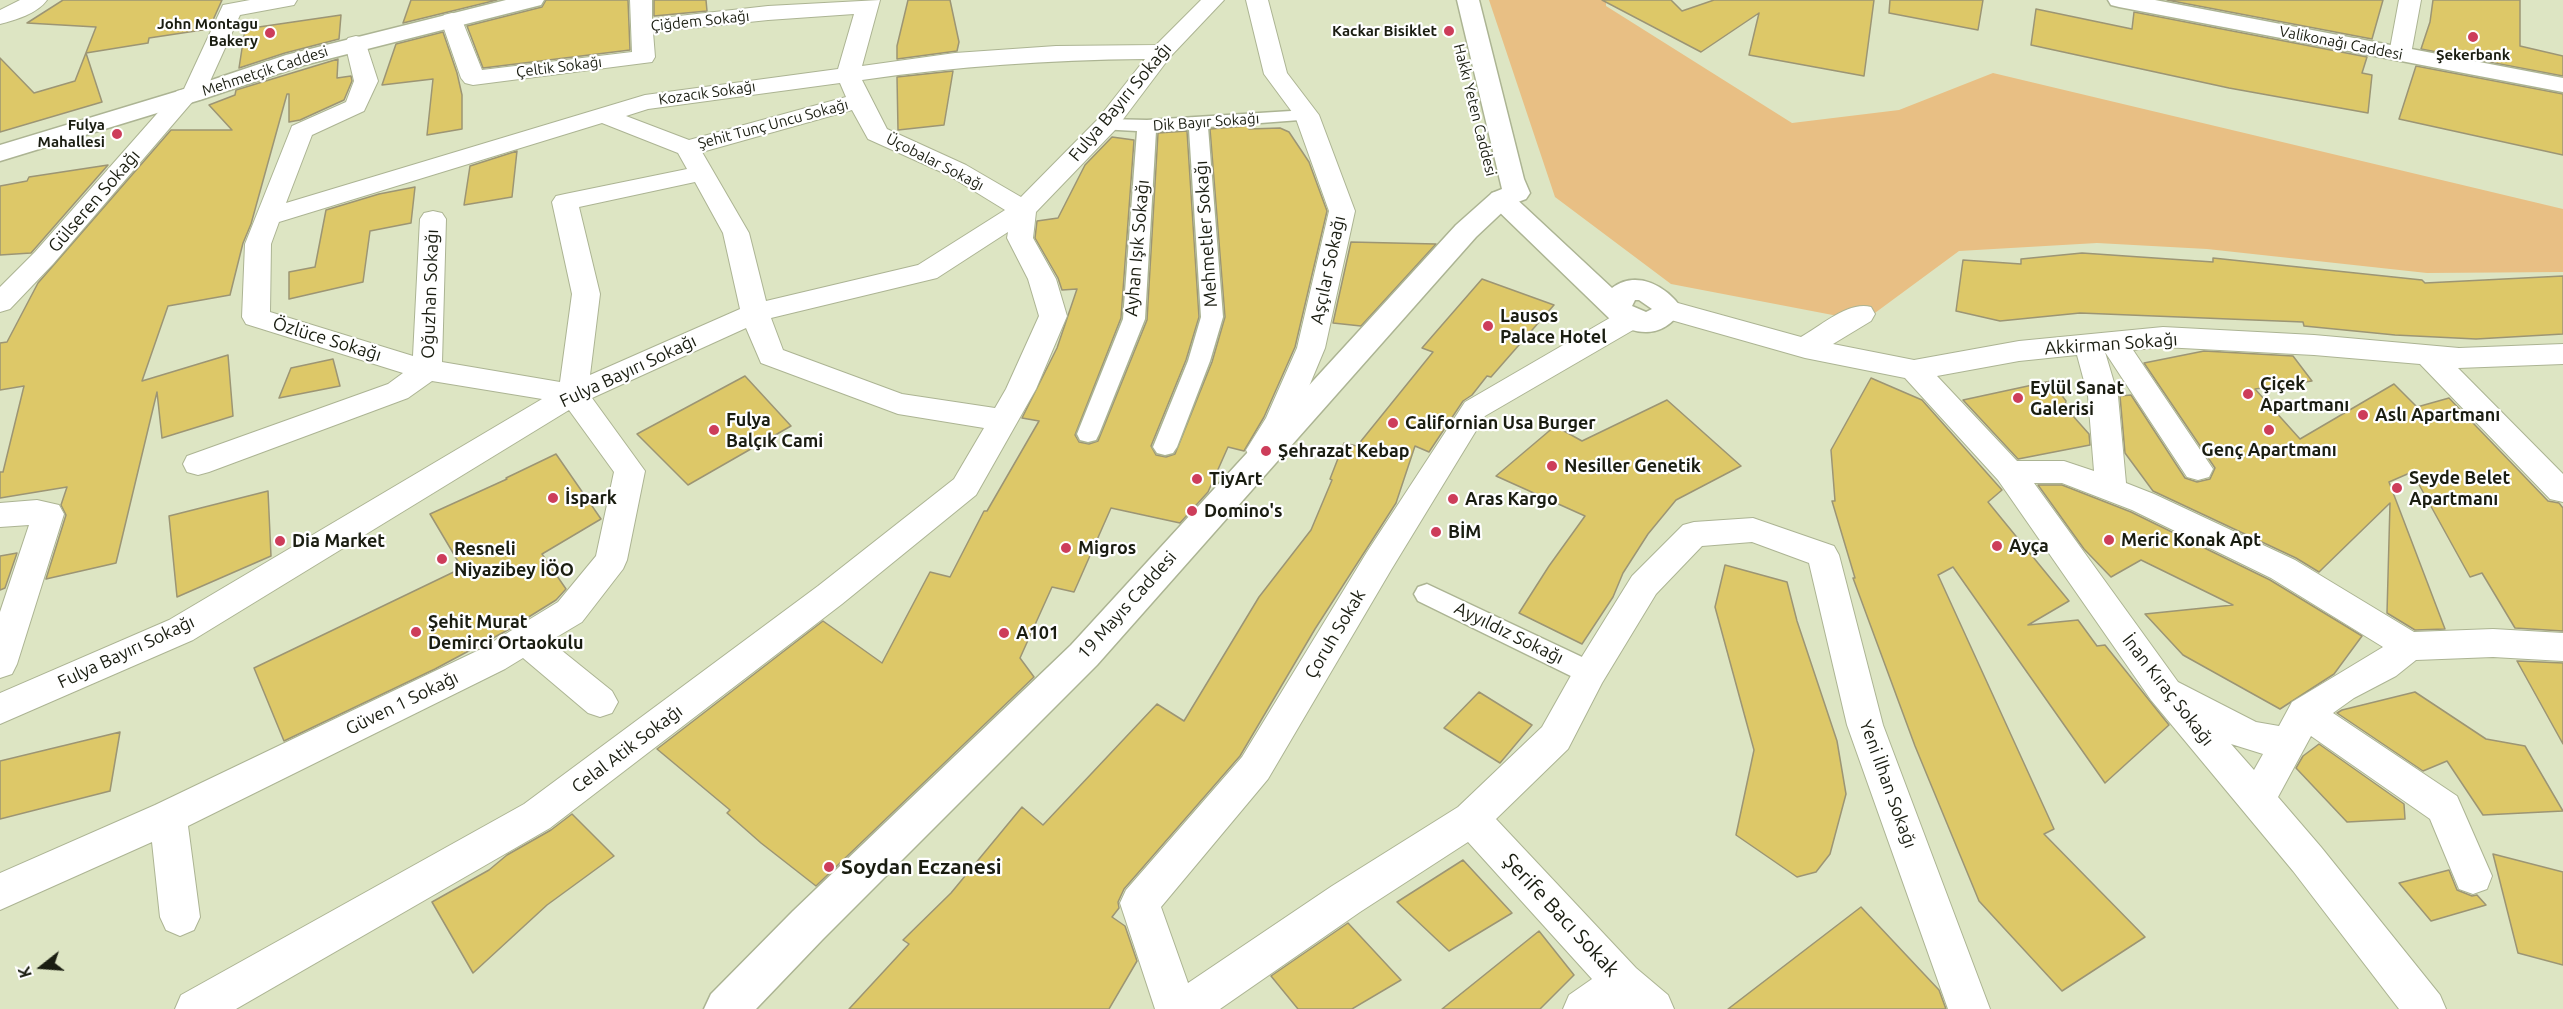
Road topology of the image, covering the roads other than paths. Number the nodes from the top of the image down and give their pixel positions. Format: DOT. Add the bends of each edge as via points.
graph roads {
  1 [pos="36,0"];
  2 [pos="286,0"];
  3 [pos="532,0"];
  4 [pos="641,0"];
  5 [pos="1213,0"];
  6 [pos="1257,0"];
  7 [pos="1447,0"];
  8 [pos="1468,0"];
  9 [pos="2119,0"];
  10 [pos="2410,0"];
  11 [pos="868,3"];
  12 [pos="0,17"];
  13 [pos="453,20"];
  14 [pos="641,27"];
  15 [pos="356,43"];
  16 [pos="1162,52"];
  17 [pos="2400,54"];
  18 [pos="848,74"];
  19 [pos="2563,85"];
  20 [pos="190,95"];
  21 [pos="859,101"];
  22 [pos="602,115"];
  23 [pos="1307,115"];
  24 [pos="1198,121"];
  25 [pos="1106,126"];
  26 [pos="1147,126"];
  27 [pos="688,148"];
  28 [pos="0,153"];
  29 [pos="702,173"];
  30 [pos="1509,196"];
  31 [pos="1023,210"];
  32 [pos="267,216"];
  33 [pos="433,219"];
  34 [pos="0,303"];
  35 [pos="1627,307"];
  36 [pos="1667,309"];
  37 [pos="755,313"];
  38 [pos="1861,314"];
  39 [pos="2100,343"];
  40 [pos="1805,348"];
  41 [pos="2428,355"];
  42 [pos="2560,357"];
  43 [pos="427,370"];
  44 [pos="1914,370"];
  45 [pos="573,393"];
  46 [pos="1003,420"];
  47 [pos="1088,434"];
  48 [pos="1165,447"];
  49 [pos="198,464"];
  50 [pos="2198,469"];
  51 [pos="1248,471"];
  52 [pos="2009,472"];
  53 [pos="2111,490"];
  54 [pos="2561,491"];
  55 [pos="0,515"];
  56 [pos="1427,594"];
  57 [pos="525,640"];
  58 [pos="2563,647"];
  59 [pos="2396,656"];
  60 [pos="0,664"];
  61 [pos="1590,673"];
  62 [pos="2163,690"];
  63 [pos="600,702"];
  64 [pos="0,709"];
  65 [pos="2297,728"];
  66 [pos="2257,800"];
  67 [pos="168,817"];
  68 [pos="1471,819"];
  69 [pos="2473,876"];
  70 [pos="0,892"];
  71 [pos="180,917"];
  72 [pos="1622,982"];
  73 [pos="196,1009"];
  74 [pos="726,1009"];
  75 [pos="1176,1009"];
  76 [pos="1185,1009"];
  77 [pos="1584,1009"];
  78 [pos="1653,1009"];
  79 [pos="1969,1009"];
  80 [pos="2425,1009"];
  1 -- 12 [label="street"];
  2 -- 20 [label="street, Gülseren Sokağı" via="231,10"];
  3 -- 13 [label="main road, Mehmetçik Caddesi"];
  4 -- 14 [label="street"];
  5 -- 16 [label="street, Fulya Bayırı Sokağı"];
  6 -- 23 [label="street, Aşçılar Sokağı" via="1276,74"];
  7 -- 30 [label="main road, Hakkı Yeten Caddesi" via="1493,182"];
  8 -- 30 [label="main road, Hakkı Yeten Caddesi" via="1511,179"];
  9 -- 17 [label="main road, Valikonağı Caddesi"];
  10 -- 17 [label="street"];
  11 -- 14 [label="street, Çiğdem Sokağı"];
  11 -- 18 [label="street"];
  13 -- 14 [label="street, Çeltik Sokağı" via="473,78 644,57"];
  13 -- 15 [label="main road, Mehmetçik Caddesi"];
  15 -- 20 [label="main road, Mehmetçik Caddesi"];
  15 -- 32 [label="street, Özlüce Sokağı" via="366,81 357,106 301,131"];
  16 -- 18 [label="street, Kozacık Sokağı" via="977,58"];
  16 -- 25 [label="street, Fulya Bayırı Sokağı"];
  17 -- 19 [label="main road, Valikonağı Caddesi"];
  18 -- 21 [label="street, Üçobalar Sokağı"];
  18 -- 22 [label="street, Kozacık Sokağı" via="645,102"];
  20 -- 28 [label="main road, Mehmetçik Caddesi"];
  20 -- 34 [label="street, Gülseren Sokağı"];
  21 -- 27 [label="street, Şehit Tunç Uncu Sokağı"];
  21 -- 31 [label="street, Üçobalar Sokağı" via="878,134 957,170"];
  22 -- 27 [label="street"];
  22 -- 32 [label="street, Kozacık Sokağı"];
  23 -- 24 [label="street, Dik Bayır Sokağı"];
  23 -- 51 [label="street, Aşçılar Sokağı" via="1342,211 1311,348 1280,420"];
  24 -- 26 [label="street, Dik Bayır Sokağı"];
  24 -- 48 [label="street, Mehmetler Sokağı" via="1212,317"];
  25 -- 26 [label="street, Dik Bayır Sokağı"];
  25 -- 31 [label="street, Fulya Bayırı Sokağı"];
  26 -- 47 [label="street, Ayhan Işık Sokağı" via="1134,319"];
  27 -- 29 [label="street"];
  29 -- 37 [label="street" via="736,233"];
  29 -- 45 [label="street" via="565,202 586,294"];
  30 -- 35 [label="main road, Hakkı Yeten Caddesi"];
  30 -- 51 [label="main road, 19 Mayıs Caddesi" via="1466,231"];
  31 -- 37 [label="street, Fulya Bayırı Sokağı" via="927,272"];
  31 -- 46 [label="street, Celal Atik Sokağı" via="1020,238 1042,279 1053,316"];
  32 -- 43 [label="street, Özlüce Sokağı" via="258,244 256,318"];
  33 -- 43 [label="street, Oğuzhan Sokağı"];
  35 -- 36 [label="main road" via="1643,322 1655,321"];
  35 -- 75 [label="street, Çoruh Sokak" via="1475,409 1255,768 1140,903"];
  36 -- 40 [label="street, Akkirman Sokağı"];
  37 -- 45 [label="street, Fulya Bayırı Sokağı"];
  37 -- 46 [label="street" via="771,356 898,405"];
  38 -- 40 [label="street"];
  39 -- 41 [label="street, Akkirman Sokağı" via="2163,337"];
  39 -- 44 [label="street, Akkirman Sokağı" via="2019,351"];
  39 -- 50 [label="street"];
  39 -- 53 [label="street"];
  40 -- 44 [label="street, Akkirman Sokağı"];
  41 -- 42 [label="street, Akkirman Sokağı"];
  41 -- 54 [label="street"];
  43 -- 45 [label="street, Özlüce Sokağı"];
  43 -- 49 [label="street" via="398,391"];
  44 -- 52 [label="street, İnan Kıraç Sokağı"];
  45 -- 57 [label="street, Güven 1 Sokağı" via="630,471 611,560 570,612"];
  45 -- 64 [label="street, Fulya Bayırı Sokağı" via="180,630"];
  46 -- 73 [label="street, Celal Atik Sokağı" via="965,487 830,595 537,816"];
  51 -- 74 [label="main road, 19 Mayıs Caddesi" via="1084,655"];
  52 -- 53 [label="street" via="2064,472"];
  52 -- 62 [label="street, İnan Kıraç Sokağı"];
  53 -- 59 [label="street" via="2283,569"];
  55 -- 60 [label="street" via="48,514"];
  56 -- 61 [label="street, Ayyıldız Sokağı"];
  57 -- 63 [label="street"];
  57 -- 67 [label="street, Güven 1 Sokağı"];
  58 -- 59 [label="street" via="2493,643"];
  59 -- 65 [label="street" via="2342,688"];
  61 -- 68 [label="street" via="1555,738"];
  61 -- 79 [label="street, Yeni İlhan Sokağı" via="1644,585 1694,534 1753,530 1823,555 1864,725"];
  62 -- 65 [label="street" via="2250,736"];
  62 -- 66 [label="street, İnan Kıraç Sokağı"];
  65 -- 66 [label="street"];
  65 -- 69 [label="street" via="2444,808"];
  66 -- 80 [label="street, İnan Kıraç Sokağı"];
  67 -- 70 [label="street, Güven 1 Sokağı"];
  67 -- 71 [label="street"];
  68 -- 72 [label="street, Şerife Bacı Sokak"];
  68 -- 76 [label="street"];
  72 -- 77 [label="street"];
  72 -- 78 [label="street, Şerife Bacı Sokak"];
}
